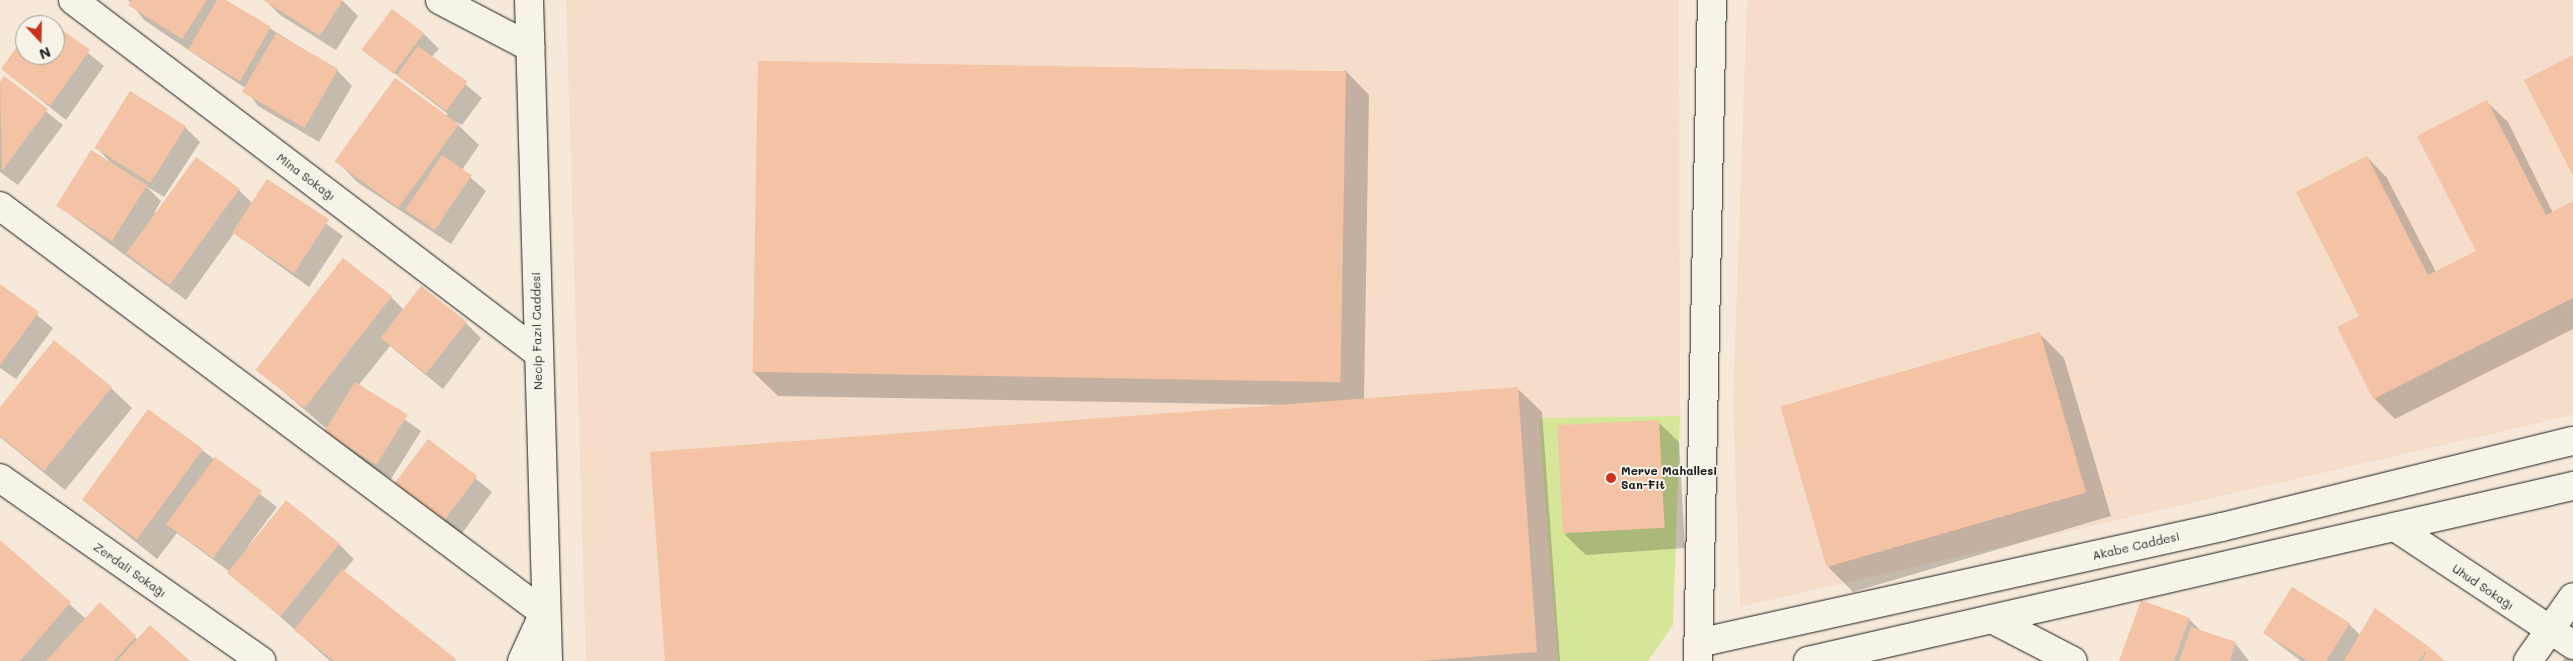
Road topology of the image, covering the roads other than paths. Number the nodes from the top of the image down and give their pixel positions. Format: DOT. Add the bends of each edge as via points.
graph roads {
  1 [pos="74,0"];
  2 [pos="440,0"];
  3 [pos="529,0"];
  4 [pos="1712,0"];
  5 [pos="530,48"];
  6 [pos="0,206"];
  7 [pos="538,353"];
  8 [pos="2573,441"];
  9 [pos="0,478"];
  10 [pos="2573,486"];
  11 [pos="2394,528"];
  12 [pos="2573,597"];
  13 [pos="544,614"];
  14 [pos="1992,619"];
  15 [pos="2550,631"];
  16 [pos="2573,645"];
  17 [pos="1698,652"];
  18 [pos="261,661"];
  19 [pos="522,661"];
  20 [pos="548,661"];
  21 [pos="1808,661"];
  22 [pos="2073,661"];
  23 [pos="2528,661"];
  1 -- 7 [label="street, Mina Sokağı"];
  2 -- 5 [label="street"];
  3 -- 5 [label="street, Necip Fazıl Caddesi"];
  4 -- 17 [label="street"];
  5 -- 7 [label="street, Necip Fazıl Caddesi"];
  6 -- 13 [label="street"];
  7 -- 13 [label="street, Necip Fazıl Caddesi"];
  8 -- 17 [label="street, Akabe Caddesi"];
  9 -- 18 [label="street, Zerdali Sokağı"];
  10 -- 11 [label="street"];
  11 -- 14 [label="street"];
  11 -- 15 [label="street, Uhud Sokağı"];
  12 -- 15 [label="street"];
  13 -- 19 [label="street"];
  13 -- 20 [label="street, Necip Fazıl Caddesi"];
  14 -- 21 [label="street"];
  14 -- 22 [label="street"];
  15 -- 16 [label="street, Uhud Sokağı"];
  15 -- 23 [label="street"];
}
